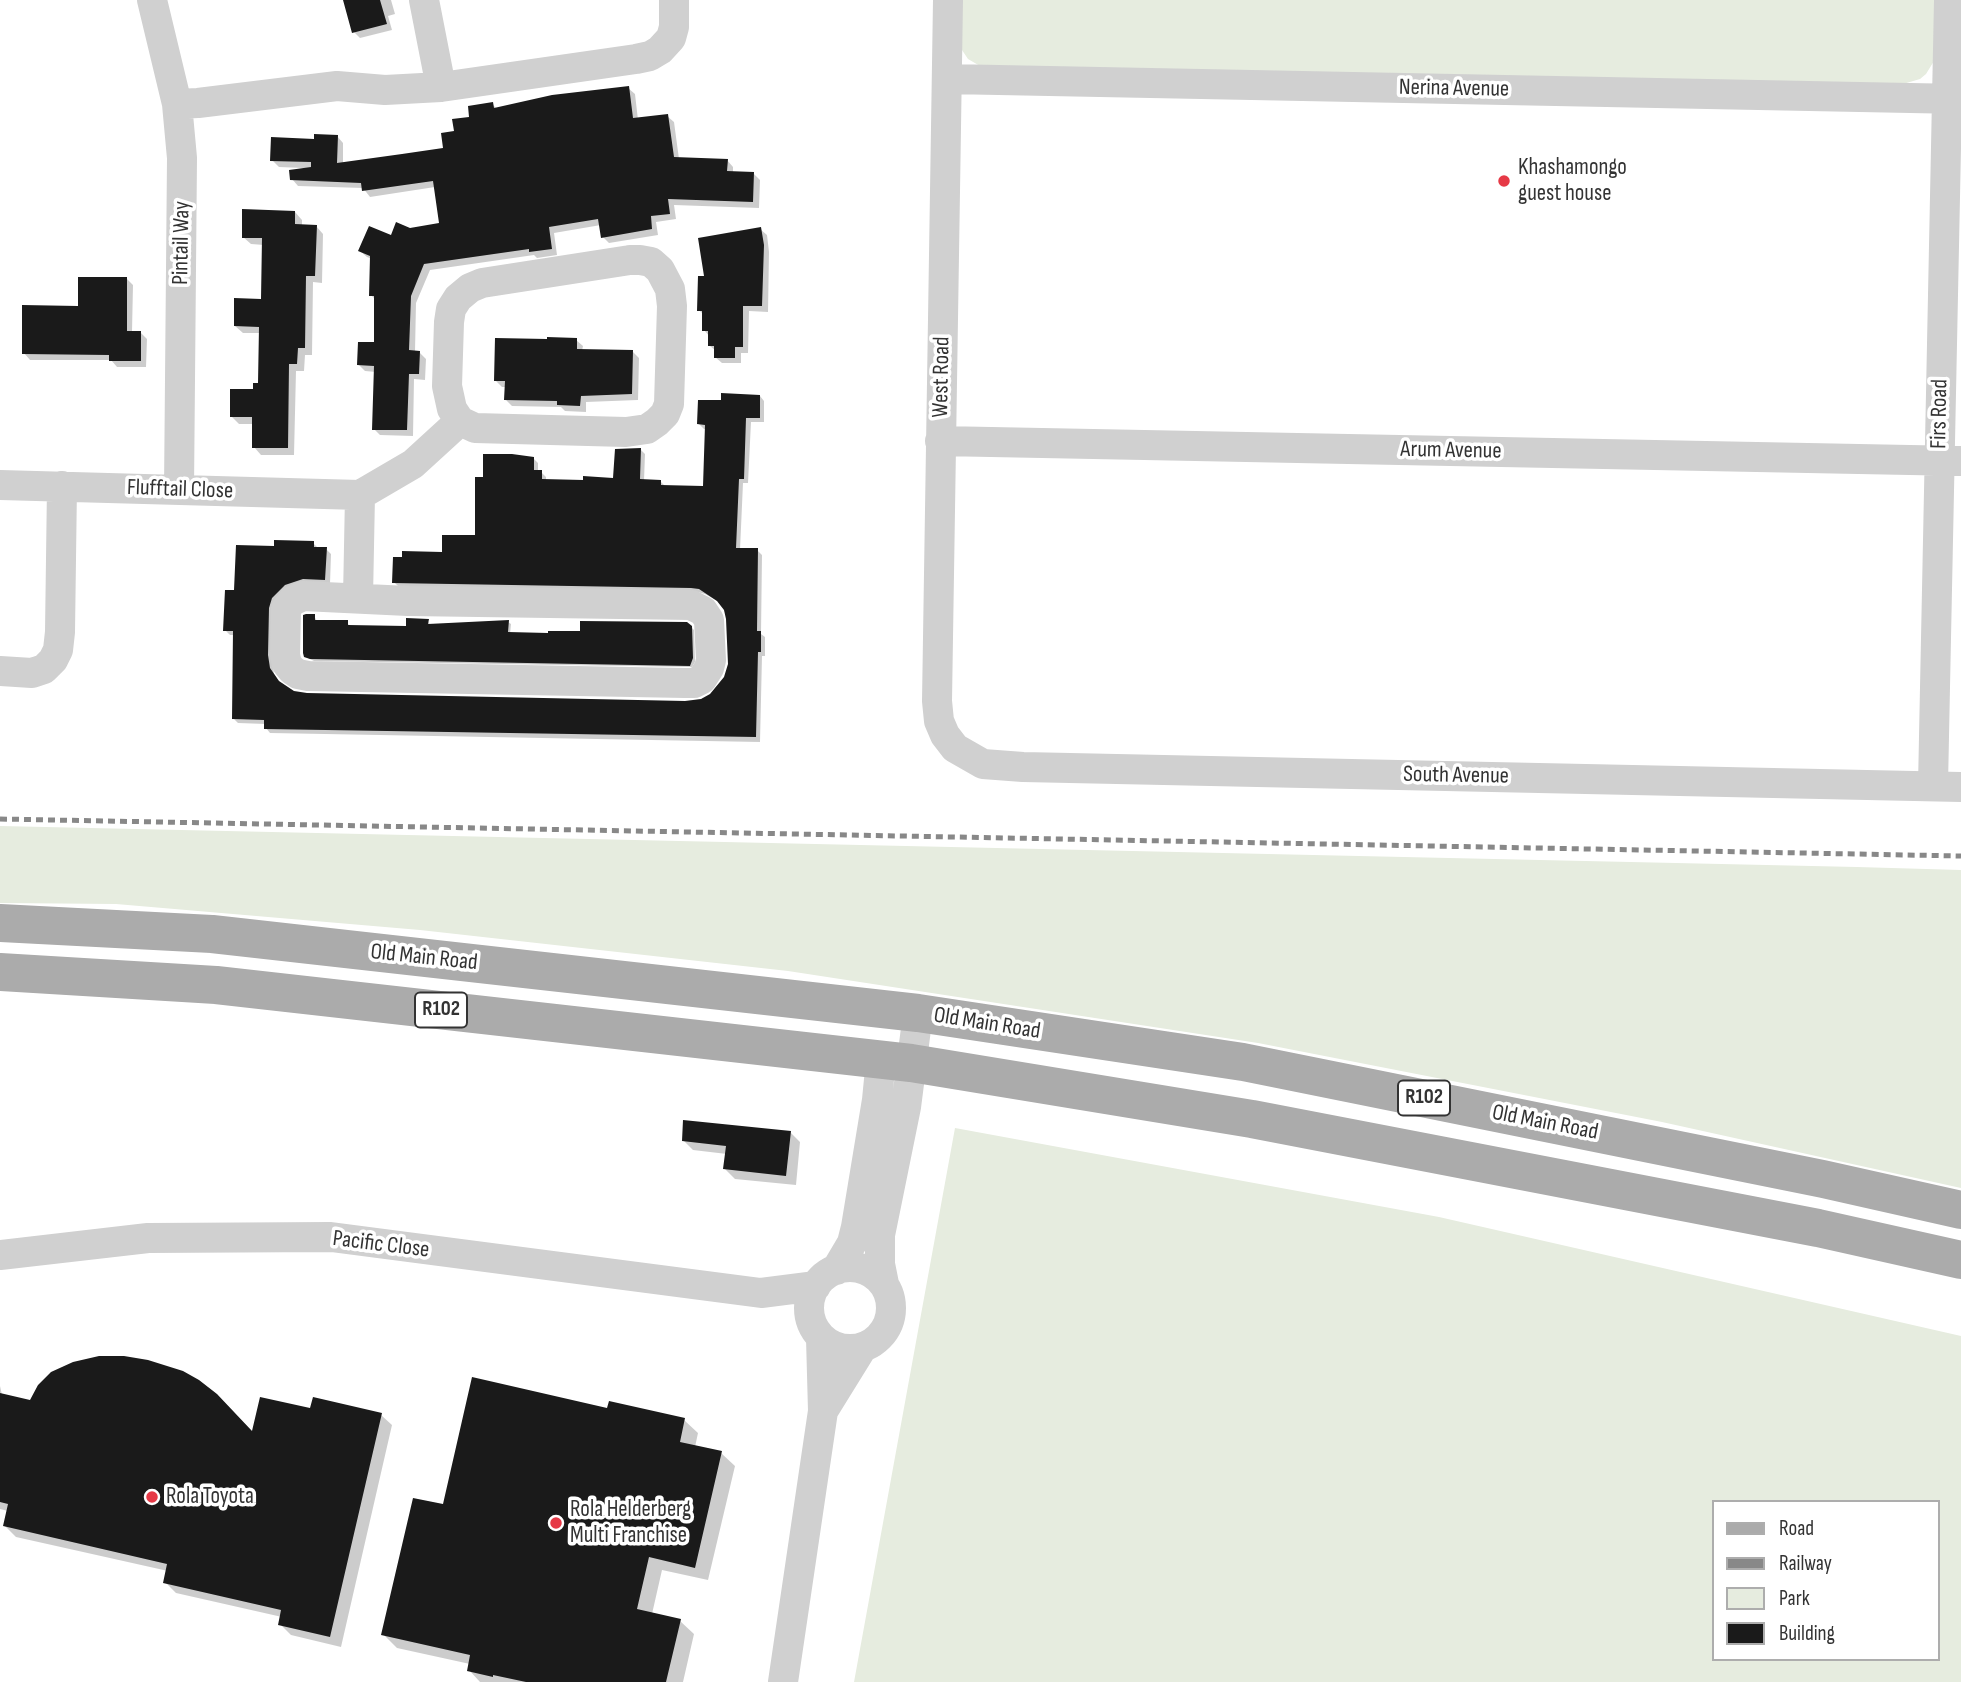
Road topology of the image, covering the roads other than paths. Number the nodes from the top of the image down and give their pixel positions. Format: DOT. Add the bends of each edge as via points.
graph roads {
  1 [pos="152,0"];
  2 [pos="424,0"];
  3 [pos="674,0"];
  4 [pos="948,0"];
  5 [pos="1950,0"];
  6 [pos="948,79"];
  7 [pos="441,87"];
  8 [pos="1954,98"];
  9 [pos="177,104"];
  10 [pos="460,421"];
  11 [pos="940,442"];
  12 [pos="1950,461"];
  13 [pos="0,485"];
  14 [pos="62,486"];
  15 [pos="179,490"];
  16 [pos="360,495"];
  17 [pos="358,598"];
  18 [pos="0,671"];
  19 [pos="955,748"];
  20 [pos="1947,786"];
  21 [pos="0,923"];
  22 [pos="0,972"];
  23 [pos="918,1013"];
  24 [pos="896,1061"];
  25 [pos="1961,1210"];
  26 [pos="0,1255"];
  27 [pos="1961,1260"];
  28 [pos="826,1278"];
  29 [pos="884,1284"];
  30 [pos="761,1293"];
  31 [pos="816,1330"];
  32 [pos="862,1348"];
  33 [pos="823,1411"];
  34 [pos="783,1682"];
  1 -- 9 [label="street, Pintail Way"];
  2 -- 7 [label="street"];
  3 -- 7 [label="street" via="671,38 650,56"];
  4 -- 6 [label="street, West Road"];
  5 -- 8 [label="street, Firs Road"];
  6 -- 8 [label="street, Nerina Avenue"];
  6 -- 11 [label="street, West Road"];
  7 -- 9 [label="street" via="385,90 337,86"];
  8 -- 12 [label="street, Firs Road"];
  9 -- 15 [label="street, Pintail Way" via="182,158"];
  10 -- 10 [label="street" via="447,386 449,322 458,298 470,288 630,260 651,262 660,270 672,306 669,404 657,422 647,429 626,432 475,428"];
  10 -- 16 [label="street" via="414,464"];
  11 -- 12 [label="street, Arum Avenue"];
  11 -- 19 [label="street, West Road" via="937,701 939,721"];
  12 -- 20 [label="street, Firs Road"];
  13 -- 14 [label="street, Flufftail Close"];
  14 -- 15 [label="street, Flufftail Close"];
  14 -- 18 [label="street" via="58,650 44,669"];
  15 -- 16 [label="street, Flufftail Close"];
  16 -- 17 [label="street"];
  17 -- 17 [label="street" via="691,605 709,620 711,660 706,675 694,683 308,676 292,670 285,655 289,604 303,596"];
  19 -- 20 [label="street, South Avenue" via="983,764 1023,766"];
  21 -- 23 [label="main road, Old Main Road / R102" via="212,934"];
  22 -- 24 [label="main road, R102" via="216,985"];
  23 -- 24 [label="street"];
  23 -- 25 [label="main road, Old Main Road / R102" via="1243,1062"];
  24 -- 27 [label="main road, R102" via="1252,1119"];
  24 -- 28 [label="street" via="877,1100 852,1243"];
  24 -- 29 [label="street" via="906,1107 880,1235"];
  26 -- 30 [label="street, Pacific Close" via="148,1238 331,1237"];
  28 -- 29 [label="street" via="851,1267 873,1273"];
  28 -- 30 [label="street"];
  28 -- 31 [label="street" via="809,1305"];
  29 -- 32 [label="street" via="891,1318 880,1337"];
  30 -- 31 [label="street"];
  31 -- 32 [label="street" via="840,1348"];
  31 -- 33 [label="street"];
  32 -- 33 [label="street"];
  33 -- 34 [label="street"];
}
